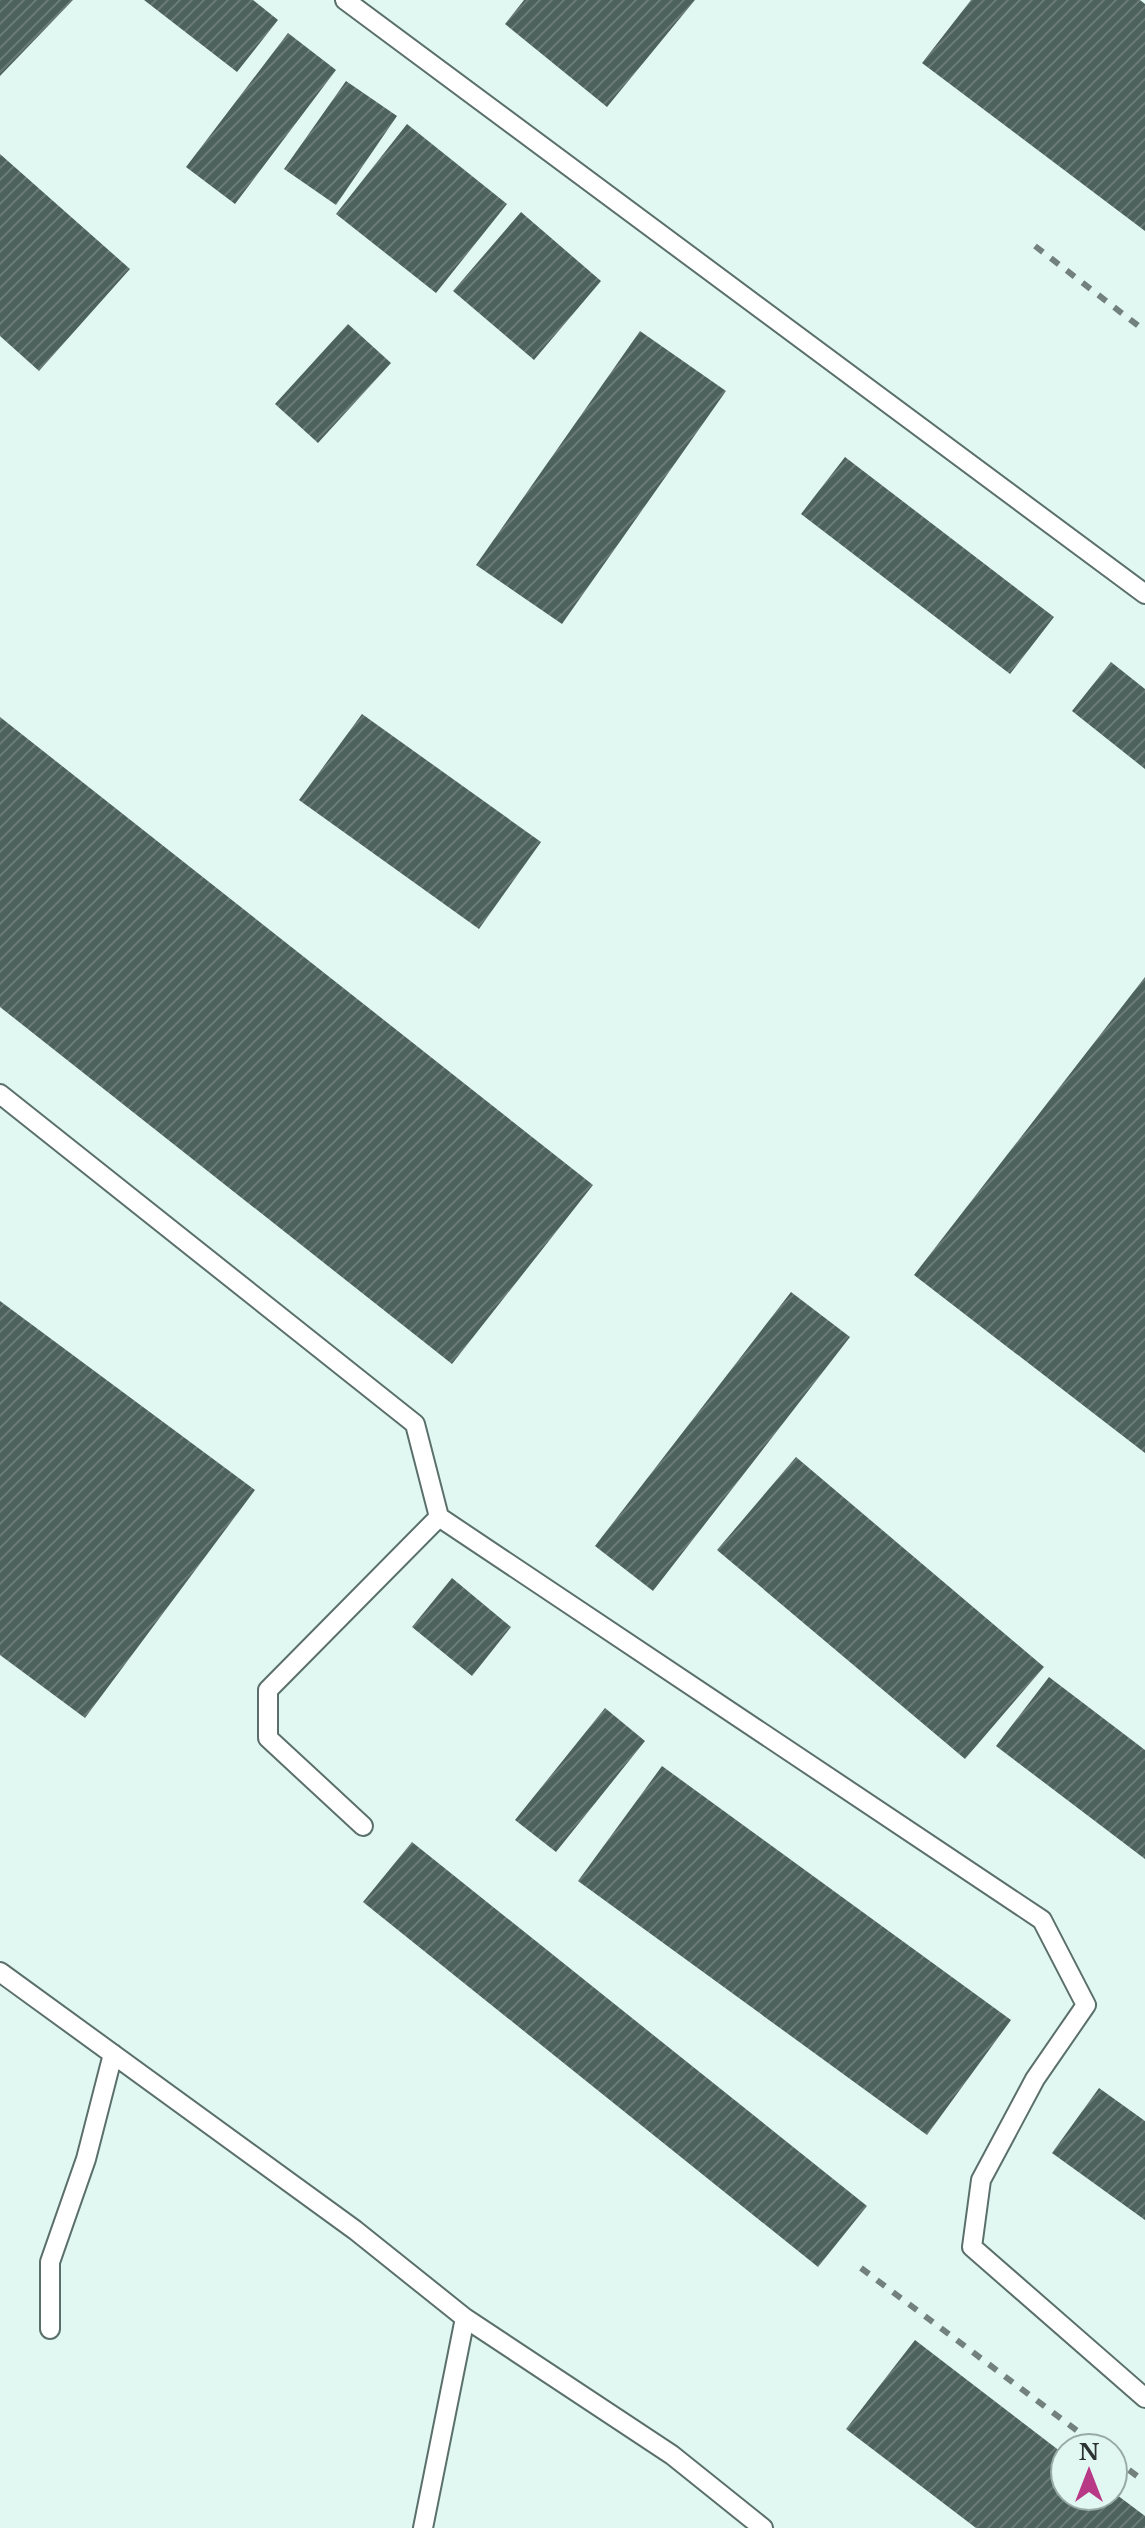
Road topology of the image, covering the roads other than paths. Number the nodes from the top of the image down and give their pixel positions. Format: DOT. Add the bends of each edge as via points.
graph roads {
  1 [pos="345,0"];
  2 [pos="1145,594"];
  3 [pos="0,1094"];
  4 [pos="439,1517"];
  5 [pos="363,1826"];
  6 [pos="0,1972"];
  7 [pos="113,2054"];
  8 [pos="465,2318"];
  9 [pos="50,2329"];
  10 [pos="1145,2398"];
  11 [pos="423,2528"];
  12 [pos="763,2528"];
  1 -- 2 [label="lane"];
  3 -- 4 [label="lane" via="415,1424"];
  4 -- 5 [label="lane" via="268,1690 268,1738"];
  4 -- 10 [label="lane" via="1042,1920 1086,2005 1035,2079 981,2180 972,2247"];
  6 -- 7 [label="lane"];
  7 -- 8 [label="lane" via="355,2230"];
  7 -- 9 [label="lane" via="86,2159 50,2262"];
  8 -- 11 [label="lane"];
  8 -- 12 [label="lane" via="672,2455"];
}
